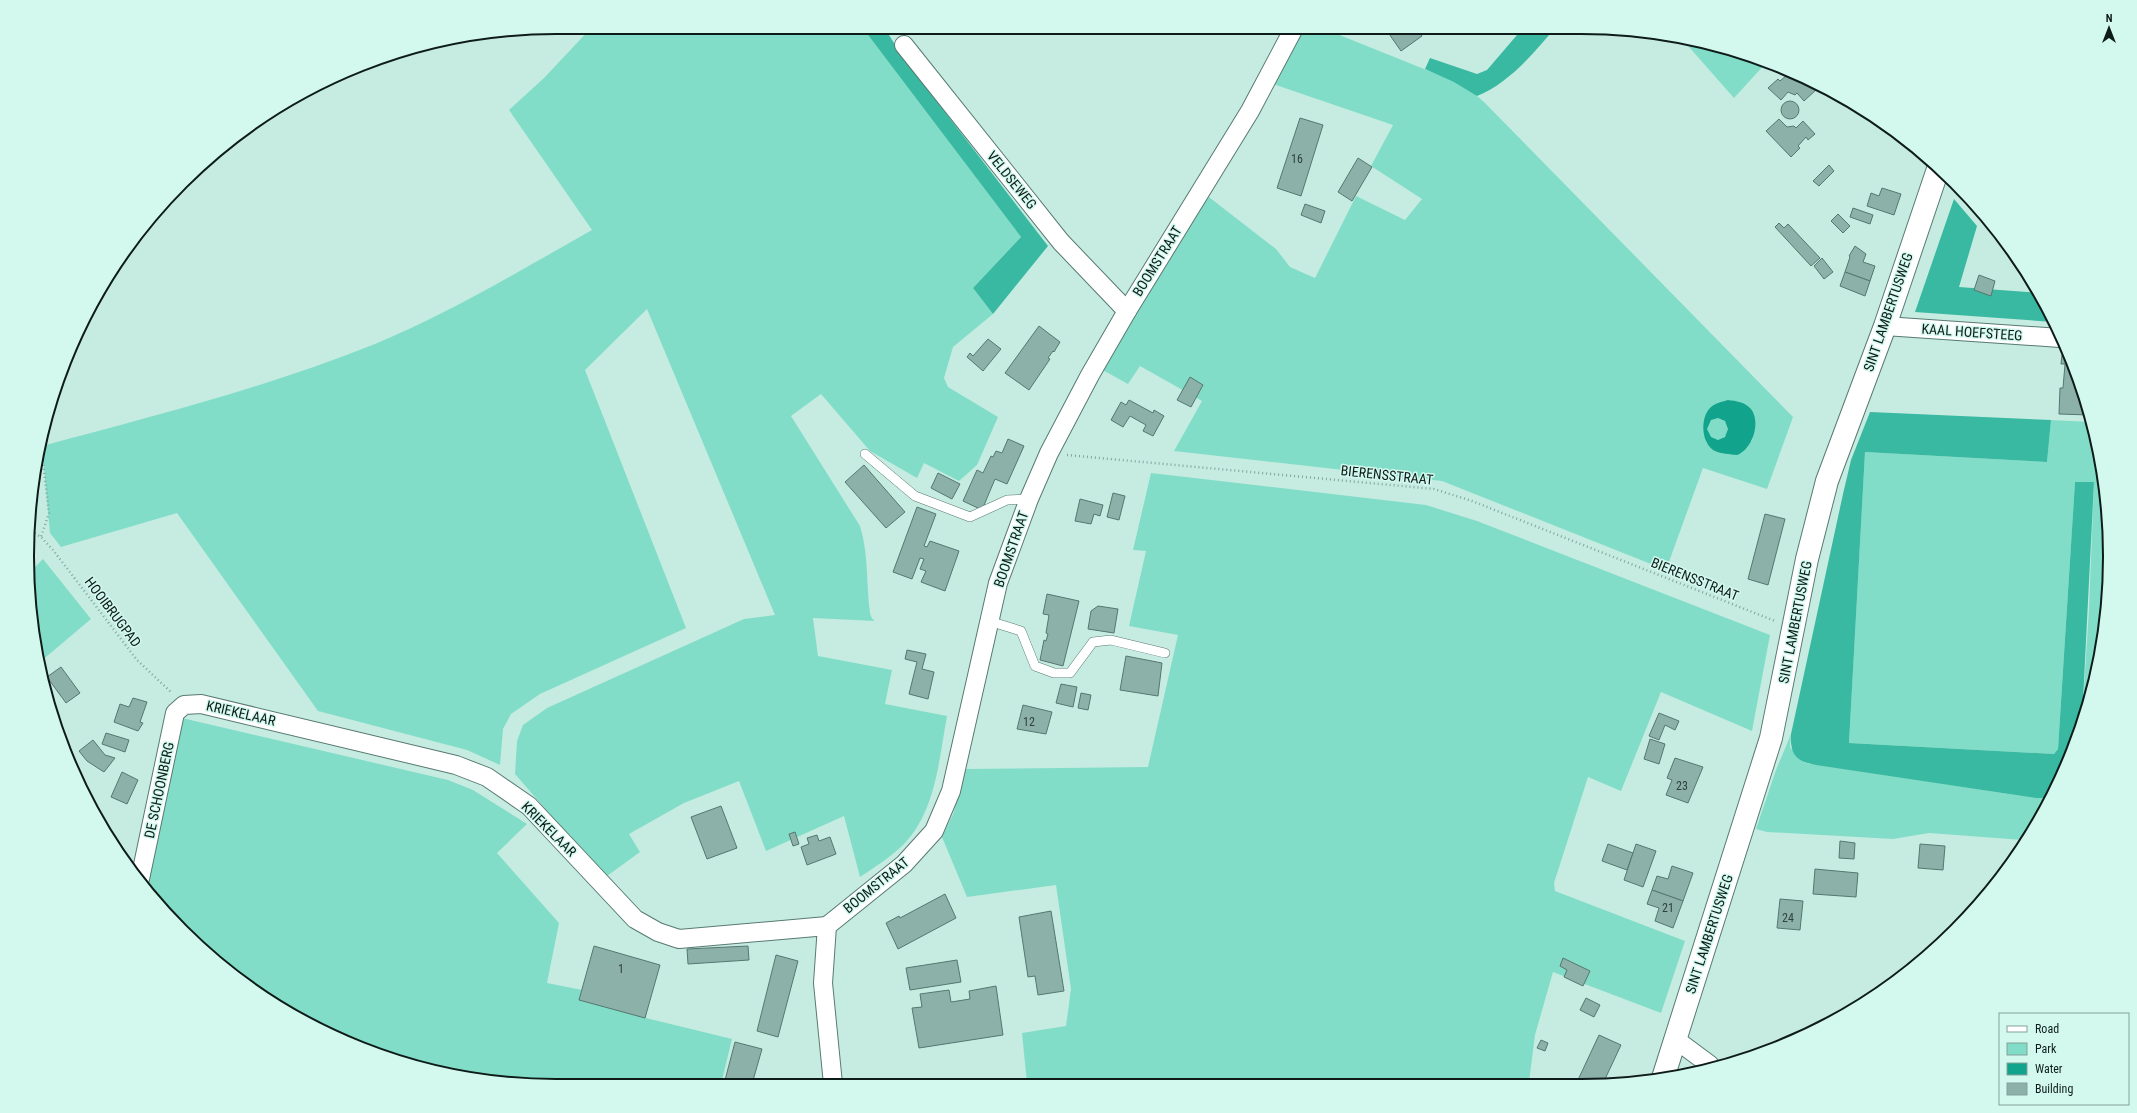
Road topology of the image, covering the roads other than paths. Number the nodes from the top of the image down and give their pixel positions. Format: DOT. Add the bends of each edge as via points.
graph roads {
  1 [pos="1291,34"];
  2 [pos="904,45"];
  3 [pos="1936,174"];
  4 [pos="1127,311"];
  5 [pos="1885,326"];
  6 [pos="2055,338"];
  7 [pos="865,454"];
  8 [pos="1029,499"];
  9 [pos="989,621"];
  10 [pos="1165,654"];
  11 [pos="184,705"];
  12 [pos="141,874"];
  13 [pos="827,926"];
  14 [pos="1675,1039"];
  15 [pos="1707,1063"];
  16 [pos="1665,1072"];
  17 [pos="833,1079"];
  1 -- 4 [label="street, BOOMSTRAAT" via="1250,111"];
  2 -- 4 [label="street, VELDSEWEG" via="1061,242"];
  3 -- 5 [label="street, SINT LAMBERTUSWEG"];
  4 -- 8 [label="street, BOOMSTRAAT" via="1049,453"];
  5 -- 6 [label="street, KAAL HOEFSTEEG"];
  5 -- 14 [label="street, SINT LAMBERTUSWEG" via="1826,481 1807,559 1771,738"];
  7 -- 8 [label="lane" via="915,496 970,517 1007,500"];
  8 -- 9 [label="street, BOOMSTRAAT" via="998,584"];
  9 -- 10 [label="lane" via="1021,631 1035,666 1054,673 1070,673 1093,642 1111,640"];
  9 -- 13 [label="street, BOOMSTRAAT" via="951,791 934,831 904,864"];
  11 -- 12 [label="street, DE SCHOONBERG" via="175,713"];
  11 -- 13 [label="street, KRIEKELAAR" via="201,704 456,765 486,777 529,806 635,919 658,932 679,939"];
  13 -- 17 [label="street" via="823,983"];
  14 -- 15 [label="street"];
  14 -- 16 [label="street, SINT LAMBERTUSWEG"];
}
